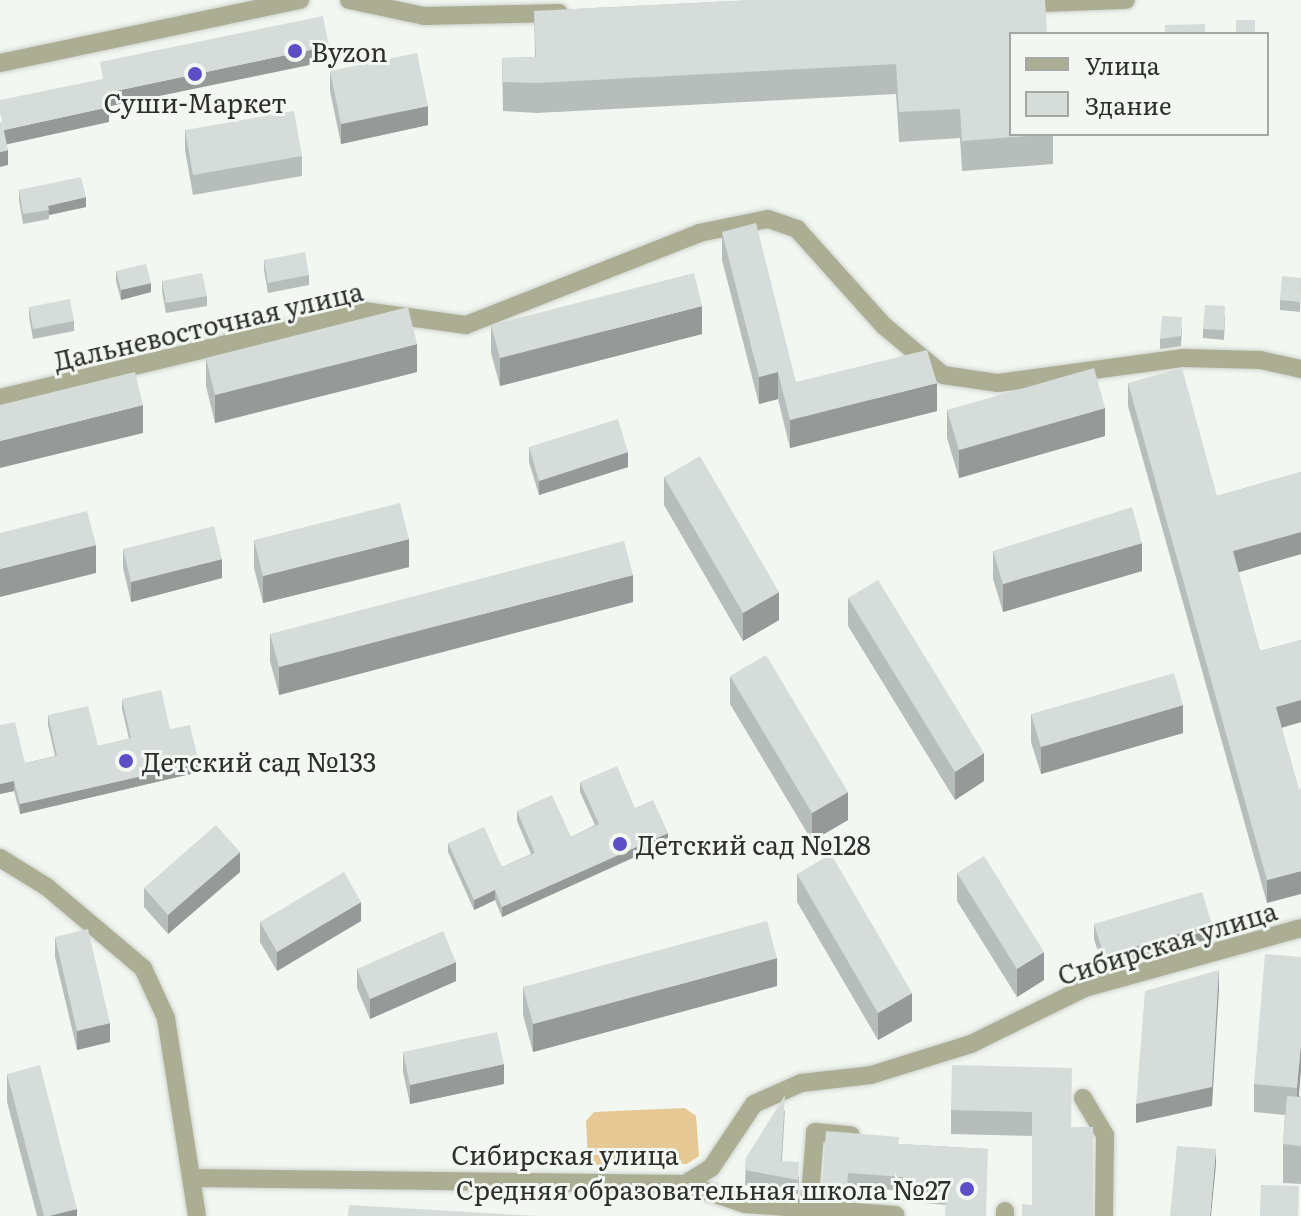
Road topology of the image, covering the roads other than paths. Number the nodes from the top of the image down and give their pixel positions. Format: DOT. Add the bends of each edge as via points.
graph roads {
  1 [pos="300,0"];
  2 [pos="349,0"];
  3 [pos="1126,0"];
  4 [pos="1003,4"];
  5 [pos="581,13"];
  6 [pos="0,63"];
  7 [pos="1301,369"];
  8 [pos="0,398"];
  9 [pos="0,858"];
  10 [pos="1301,928"];
  11 [pos="1083,1098"];
  12 [pos="867,1137"];
  13 [pos="193,1178"];
  14 [pos="685,1184"];
  15 [pos="809,1209"];
  16 [pos="896,1215"];
  17 [pos="197,1216"];
  18 [pos="1104,1216"];
  1 -- 6 [label="street"];
  2 -- 5 [label="street" via="424,16"];
  3 -- 4 [label="street"];
  7 -- 8 [label="street, Дальневосточная улица" via="1260,360 1183,358 998,383 943,375 883,325 797,229 768,219 699,233 466,325 364,311"];
  9 -- 13 [label="street" via="47,887 143,968 166,1018"];
  10 -- 14 [label="street, Сибирская улица" via="1085,988 971,1044 871,1075 801,1083 754,1104 711,1168"];
  11 -- 18 [label="street" via="1105,1135"];
  12 -- 15 [label="street" via="815,1132"];
  13 -- 14 [label="street, Сибирская улица"];
  13 -- 17 [label="street"];
  14 -- 15 [label="street" via="745,1204"];
  15 -- 16 [label="street"];
}
